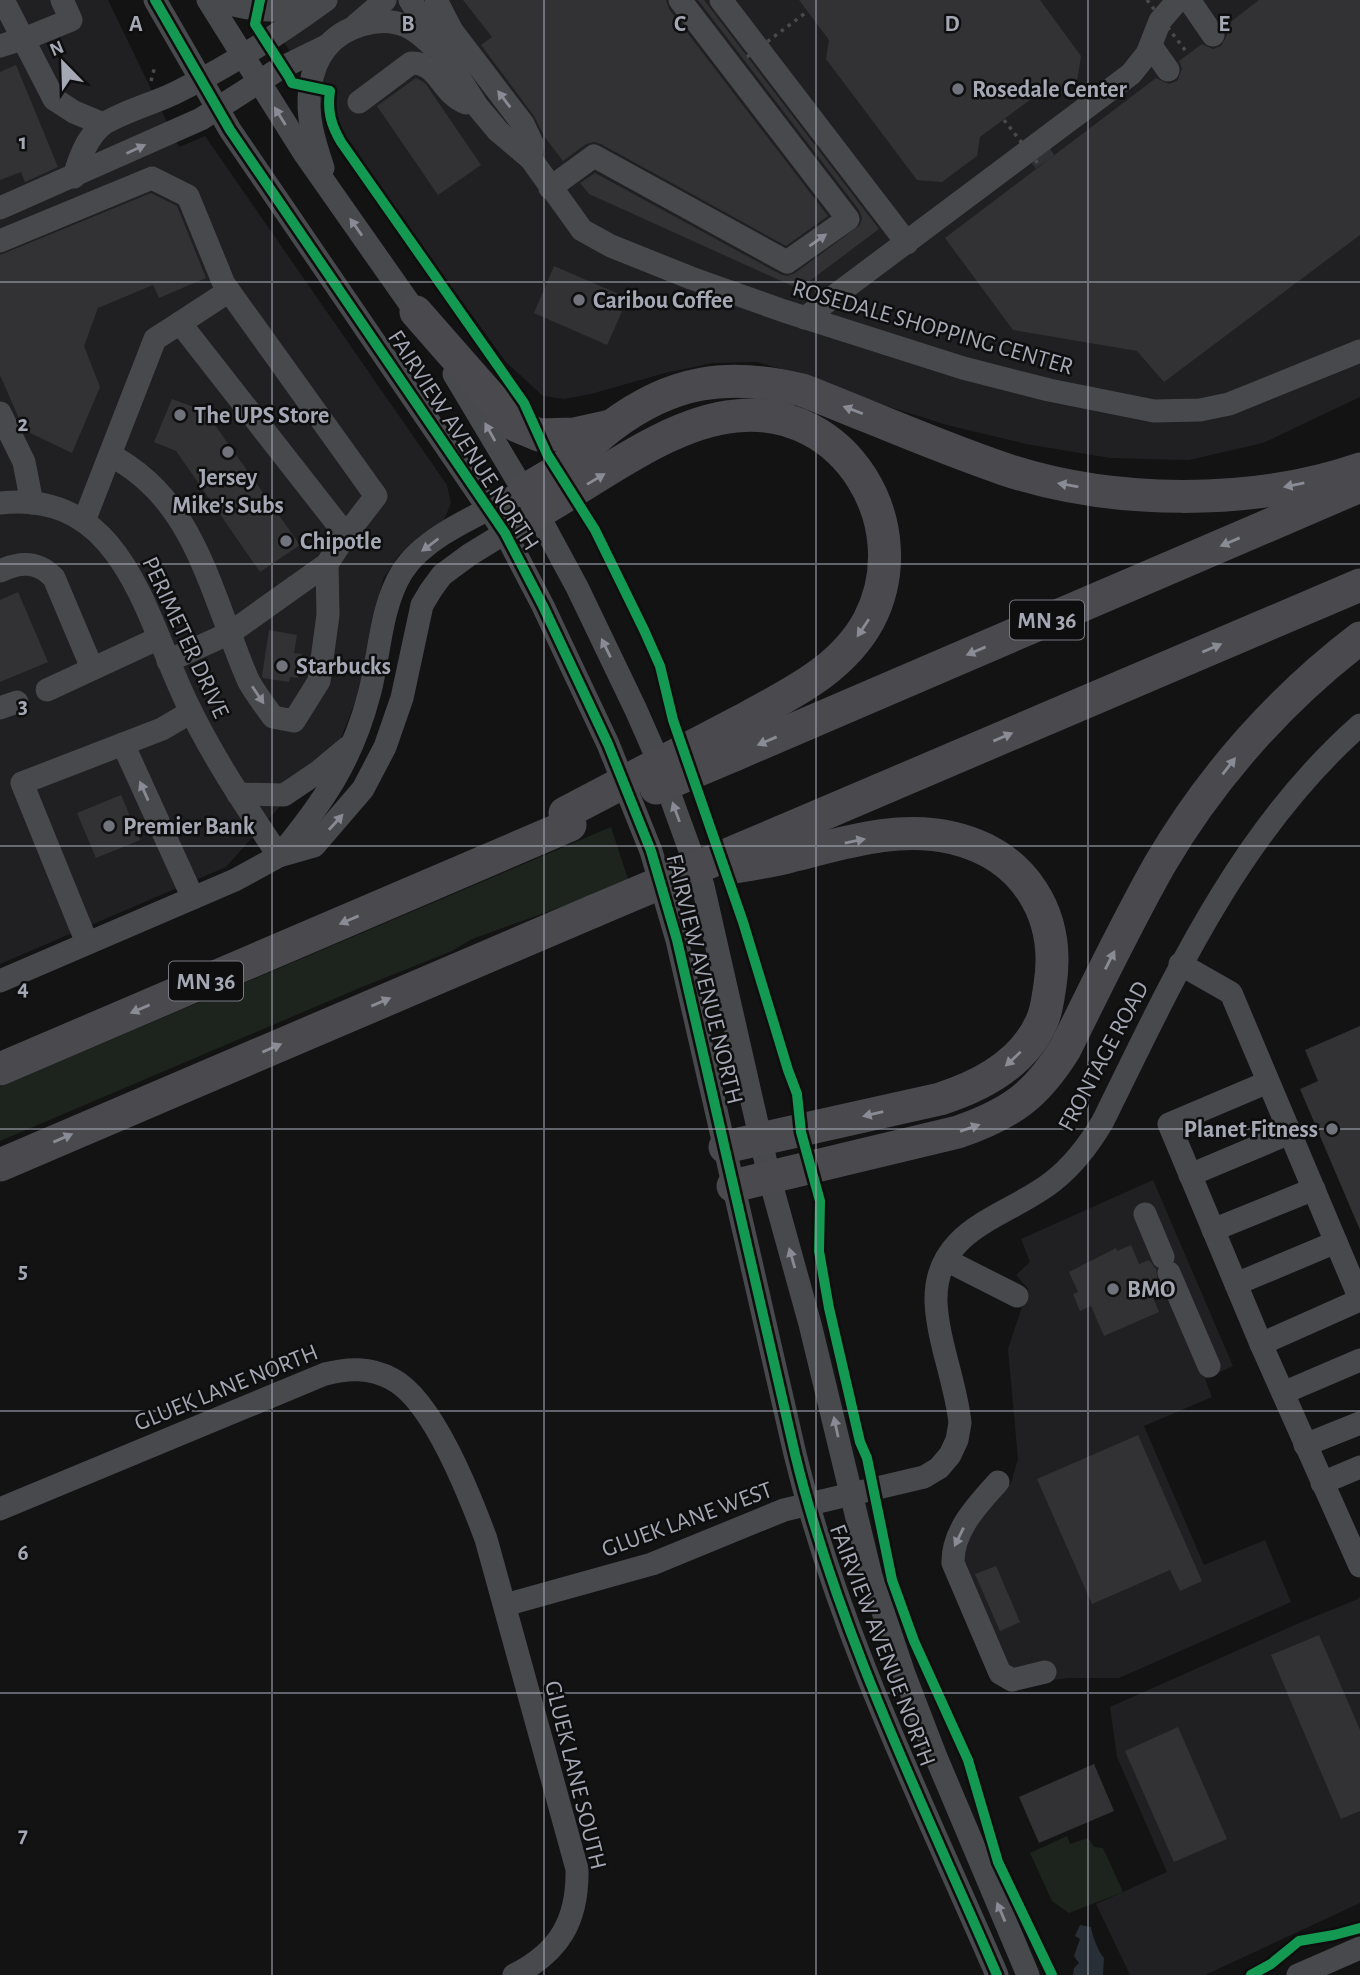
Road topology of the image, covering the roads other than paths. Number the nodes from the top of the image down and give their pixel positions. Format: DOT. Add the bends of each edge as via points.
graph roads {
  1 [pos="3,0"];
  2 [pos="62,0"];
  3 [pos="155,0"];
  4 [pos="208,0"];
  5 [pos="219,0"];
  6 [pos="386,0"];
  7 [pos="410,0"];
  8 [pos="436,0"];
  9 [pos="680,0"];
  10 [pos="721,0"];
  11 [pos="1178,0"];
  12 [pos="1189,0"];
  13 [pos="320,4"];
  14 [pos="353,27"];
  15 [pos="1213,35"];
  16 [pos="11,42"];
  17 [pos="328,45"];
  18 [pos="1151,46"];
  19 [pos="243,55"];
  20 [pos="445,57"];
  21 [pos="1168,70"];
  22 [pos="200,80"];
  23 [pos="259,82"];
  24 [pos="359,102"];
  25 [pos="477,106"];
  26 [pos="218,110"];
  27 [pos="103,124"];
  28 [pos="531,159"];
  29 [pos="74,177"];
  30 [pos="550,188"];
  31 [pos="330,191"];
  32 [pos="0,208"];
  33 [pos="0,241"];
  34 [pos="907,243"];
  35 [pos="229,291"];
  36 [pos="416,312"];
  37 [pos="805,318"];
  38 [pos="180,323"];
  39 [pos="1360,351"];
  40 [pos="0,413"];
  41 [pos="612,425"];
  42 [pos="110,454"];
  43 [pos="1360,469"];
  44 [pos="1360,486"];
  45 [pos="531,502"];
  46 [pos="0,503"];
  47 [pos="32,503"];
  48 [pos="489,510"];
  49 [pos="84,521"];
  50 [pos="505,533"];
  51 [pos="346,535"];
  52 [pos="327,564"];
  53 [pos="0,570"];
  54 [pos="1360,585"];
  55 [pos="230,633"];
  56 [pos="159,638"];
  57 [pos="1360,638"];
  58 [pos="168,661"];
  59 [pos="92,667"];
  60 [pos="47,690"];
  61 [pos="191,712"];
  62 [pos="1360,725"];
  63 [pos="353,743"];
  64 [pos="123,744"];
  65 [pos="238,794"];
  66 [pos="568,819"];
  67 [pos="785,845"];
  68 [pos="279,856"];
  69 [pos="193,898"];
  70 [pos="87,943"];
  71 [pos="1180,964"];
  72 [pos="0,981"];
  73 [pos="0,1069"];
  74 [pos="1268,1082"];
  75 [pos="1290,1133"];
  76 [pos="763,1140"];
  77 [pos="725,1147"];
  78 [pos="0,1165"];
  79 [pos="1190,1175"];
  80 [pos="769,1176"];
  81 [pos="733,1186"];
  82 [pos="1314,1189"];
  83 [pos="1144,1214"];
  84 [pos="1213,1230"];
  85 [pos="1336,1242"];
  86 [pos="946,1260"];
  87 [pos="1236,1284"];
  88 [pos="1017,1296"];
  89 [pos="1360,1300"];
  90 [pos="1261,1344"];
  91 [pos="1360,1360"];
  92 [pos="1209,1366"];
  93 [pos="1283,1393"];
  94 [pos="1360,1423"];
  95 [pos="1306,1445"];
  96 [pos="1360,1468"];
  97 [pos="998,1482"];
  98 [pos="1322,1483"];
  99 [pos="850,1494"];
  100 [pos="808,1506"];
  101 [pos="0,1509"];
  102 [pos="1360,1566"];
  103 [pos="505,1605"];
  104 [pos="1045,1672"];
  105 [pos="1360,1948"];
  106 [pos="514,1975"];
  107 [pos="997,1975"];
  108 [pos="1028,1975"];
  109 [pos="1298,1975"];
  1 -- 16 [label="street"];
  2 -- 16 [label="street" via="71,20"];
  3 -- 22 [label="street, FAIRVIEW AVENUE NORTH"];
  4 -- 19 [label="street, FAIRVIEW AVENUE NORTH"];
  5 -- 13 [label="street" via="263,10"];
  6 -- 14 [label="street"];
  7 -- 20 [label="street, ROSEDALE SHOPPING CENTER"];
  28 -- 8 [label="street, ROSEDALE SHOPPING CENTER, one-way" via="532,143 523,124 452,31"];
  30 -- 9 [label="street, one-way" via="594,156 787,262 848,219"];
  10 -- 34 [label="street"];
  11 -- 18 [label="street" via="1156,28"];
  12 -- 15 [label="street"];
  13 -- 19 [label="street"];
  14 -- 17 [label="street"];
  14 -- 20 [label="street" via="387,22 407,26"];
  16 -- 27 [label="street" via="54,99"];
  17 -- 23 [label="street"];
  17 -- 31 [label="street" via="314,71 309,105"];
  18 -- 21 [label="street"];
  18 -- 34 [label="street" via="1124,91 960,214"];
  19 -- 22 [label="street"];
  19 -- 23 [label="street, FAIRVIEW AVENUE NORTH"];
  20 -- 25 [label="street, ROSEDALE SHOPPING CENTER"];
  22 -- 26 [label="street, FAIRVIEW AVENUE NORTH"];
  22 -- 27 [label="street"];
  23 -- 26 [label="street"];
  31 -- 23 [label="street, FAIRVIEW AVENUE NORTH, one-way"];
  24 -- 25 [label="street" via="411,63 421,63 431,68 455,99"];
  25 -- 28 [label="street, ROSEDALE SHOPPING CENTER"];
  29 -- 26 [label="street, one-way"];
  26 -- 48 [label="street, FAIRVIEW AVENUE NORTH"];
  27 -- 29 [label="street" via="85,146"];
  28 -- 30 [label="street, ROSEDALE SHOPPING CENTER"];
  29 -- 32 [label="street"];
  30 -- 37 [label="street, ROSEDALE SHOPPING CENTER" via="576,223 597,239"];
  36 -- 31 [label="street, FAIRVIEW AVENUE NORTH, one-way"];
  33 -- 35 [label="street" via="152,178 188,196"];
  34 -- 37 [label="street"];
  35 -- 38 [label="street"];
  35 -- 51 [label="street" via="376,496"];
  36 -- 41 [label="highway" via="515,425 539,435 574,434"];
  45 -- 36 [label="street, FAIRVIEW AVENUE NORTH, one-way"];
  37 -- 39 [label="street, ROSEDALE SHOPPING CENTER" via="991,376 1171,412 1228,404"];
  38 -- 42 [label="street" via="155,339"];
  38 -- 51 [label="street"];
  40 -- 47 [label="street" via="24,462"];
  43 -- 41 [label="highway, one-way" via="1287,487 1225,495 1110,492 1005,470 802,390 740,379 681,388"];
  41 -- 45 [label="highway" via="558,471"];
  42 -- 49 [label="street"];
  42 -- 55 [label="street" via="152,483 177,514"];
  44 -- 66 [label="highway, MN 36, one-way, bridge" via="734,755"];
  45 -- 48 [label="street"];
  45 -- 50 [label="street"];
  45 -- 66 [label="highway, one-way, bridge" via="686,428 739,415 765,416 815,433 838,449 875,498 882,523 879,596 868,621 828,670"];
  76 -- 45 [label="street, FAIRVIEW AVENUE NORTH, one-way" via="698,874 636,709"];
  46 -- 47 [label="street, PERIMETER DRIVE"];
  47 -- 49 [label="street, PERIMETER DRIVE"];
  48 -- 50 [label="street, FAIRVIEW AVENUE NORTH"];
  48 -- 63 [label="street, one-way" via="426,546 402,571 389,603 369,696"];
  49 -- 56 [label="street, PERIMETER DRIVE" via="119,555"];
  68 -- 50 [label="street, one-way" via="314,846 363,789 385,747 402,698 422,605 442,575"];
  50 -- 77 [label="street, FAIRVIEW AVENUE NORTH" via="602,731 650,851 692,999"];
  51 -- 52 [label="street"];
  52 -- 55 [label="street"];
  55 -- 52 [label="street, one-way" via="249,682 273,717 293,721 319,681 328,615"];
  53 -- 59 [label="street" via="30,564 54,578"];
  67 -- 54 [label="highway, one-way"];
  55 -- 58 [label="street"];
  56 -- 58 [label="street, PERIMETER DRIVE"];
  56 -- 59 [label="street"];
  80 -- 57 [label="highway, one-way" via="958,1132 989,1122 1034,1091 1065,1049 1161,863 1202,800 1279,709 1321,667"];
  58 -- 61 [label="street, PERIMETER DRIVE"];
  59 -- 60 [label="street"];
  61 -- 64 [label="street"];
  61 -- 65 [label="street, PERIMETER DRIVE"];
  62 -- 71 [label="street, FRONTAGE ROAD" via="1278,812"];
  63 -- 65 [label="street" via="284,795"];
  63 -- 68 [label="street" via="336,779"];
  69 -- 64 [label="street, one-way"];
  64 -- 70 [label="street" via="22,783"];
  65 -- 68 [label="street, PERIMETER DRIVE"];
  66 -- 73 [label="highway, MN 36, one-way" via="411,893"];
  67 -- 76 [label="highway, one-way" via="928,833 979,847 1023,877 1037,900 1049,927 1052,974 1042,1021 1033,1036 983,1083 940,1099"];
  78 -- 67 [label="highway, one-way, bridge" via="695,868 734,867"];
  68 -- 69 [label="street"];
  69 -- 70 [label="street"];
  70 -- 72 [label="street"];
  71 -- 74 [label="street" via="1231,993"];
  71 -- 86 [label="street, FRONTAGE ROAD" via="1090,1144 1050,1184 974,1227"];
  74 -- 75 [label="street"];
  74 -- 79 [label="street" via="1169,1124"];
  75 -- 79 [label="street"];
  75 -- 82 [label="street"];
  76 -- 77 [label="highway"];
  76 -- 80 [label="street, FAIRVIEW AVENUE NORTH"];
  77 -- 81 [label="street, FAIRVIEW AVENUE NORTH"];
  79 -- 84 [label="street"];
  80 -- 81 [label="highway"];
  99 -- 80 [label="street, FAIRVIEW AVENUE NORTH, one-way"];
  81 -- 100 [label="street, FAIRVIEW AVENUE NORTH"];
  82 -- 84 [label="street"];
  82 -- 85 [label="street"];
  83 -- 92 [label="street"];
  84 -- 87 [label="street"];
  85 -- 87 [label="street"];
  85 -- 89 [label="street"];
  86 -- 88 [label="street"];
  86 -- 99 [label="street, FRONTAGE ROAD" via="936,1300 958,1406 957,1440 939,1468 924,1477"];
  87 -- 90 [label="street"];
  89 -- 90 [label="street"];
  90 -- 93 [label="street"];
  91 -- 93 [label="street"];
  93 -- 95 [label="street"];
  94 -- 95 [label="street"];
  95 -- 98 [label="street"];
  96 -- 98 [label="street"];
  97 -- 104 [label="street, one-way" via="956,1538 953,1563 1000,1673 1012,1680"];
  98 -- 102 [label="street"];
  99 -- 100 [label="street, FRONTAGE ROAD"];
  108 -- 99 [label="street, FAIRVIEW AVENUE NORTH, one-way" via="903,1671"];
  100 -- 103 [label="street, GLUEK LANE WEST" via="784,1510 652,1564"];
  100 -- 107 [label="street, FAIRVIEW AVENUE NORTH" via="858,1652"];
  101 -- 103 [label="street, GLUEK LANE NORTH" via="325,1374 362,1369 395,1380 410,1392 445,1445 486,1539"];
  103 -- 106 [label="street, GLUEK LANE SOUTH" via="577,1880 573,1913 564,1934 551,1951"];
  105 -- 109 [label="street"];
}
